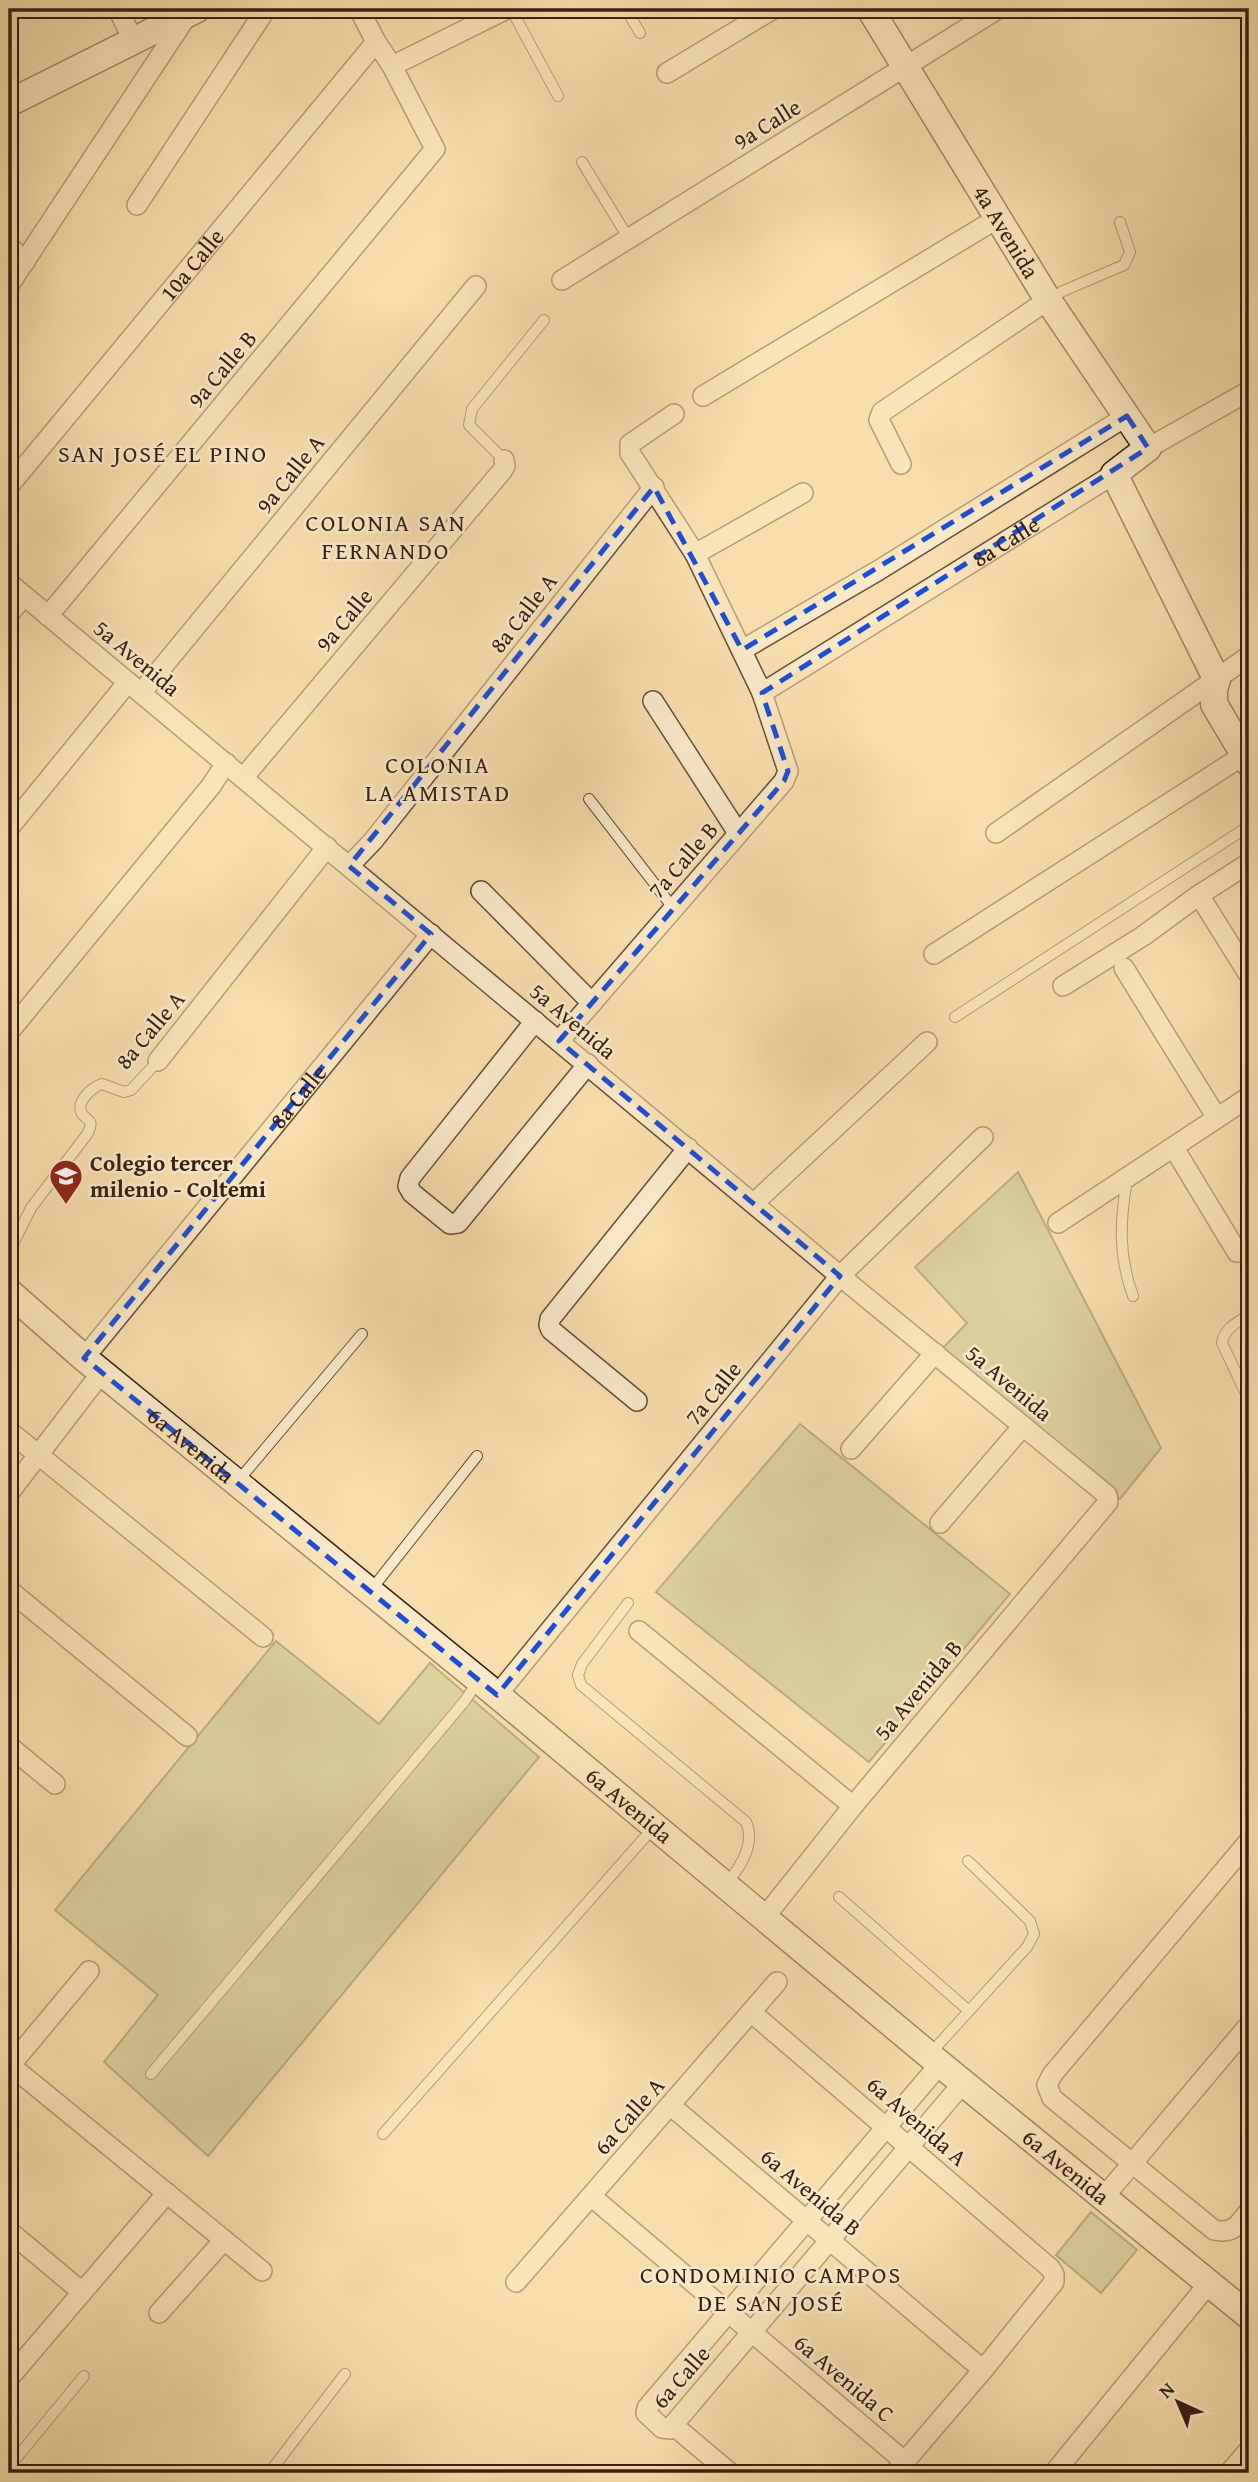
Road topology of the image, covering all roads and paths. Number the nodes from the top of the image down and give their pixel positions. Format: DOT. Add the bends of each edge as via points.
graph roads {
  1 [pos="118,9"];
  2 [pos="266,9"];
  3 [pos="359,9"];
  4 [pos="509,9"];
  5 [pos="626,9"];
  6 [pos="773,9"];
  7 [pos="870,9"];
  8 [pos="998,9"];
  9 [pos="192,11"];
  10 [pos="975,15"];
  11 [pos="640,33"];
  12 [pos="133,40"];
  13 [pos="376,43"];
  14 [pos="392,66"];
  15 [pos="905,67"];
  16 [pos="667,74"];
  17 [pos="12,95"];
  18 [pos="558,96"];
  19 [pos="582,162"];
  20 [pos="136,205"];
  21 [pos="998,218"];
  22 [pos="1120,222"];
  23 [pos="629,239"];
  24 [pos="9,246"];
  25 [pos="25,262"];
  26 [pos="562,280"];
  27 [pos="9,285"];
  28 [pos="476,286"];
  29 [pos="1048,300"];
  30 [pos="544,320"];
  31 [pos="1249,391"];
  32 [pos="703,396"];
  33 [pos="674,414"];
  34 [pos="1127,416"];
  35 [pos="1149,448"];
  36 [pos="503,460"];
  37 [pos="901,464"];
  38 [pos="1114,474"];
  39 [pos="9,486"];
  40 [pos="654,487"];
  41 [pos="803,493"];
  42 [pos="695,554"];
  43 [pos="16,589"];
  44 [pos="9,614"];
  45 [pos="48,616"];
  46 [pos="742,650"];
  47 [pos="1249,656"];
  48 [pos="1217,680"];
  49 [pos="134,688"];
  50 [pos="762,693"];
  51 [pos="653,701"];
  52 [pos="1247,759"];
  53 [pos="226,763"];
  54 [pos="243,778"];
  55 [pos="589,800"];
  56 [pos="1249,825"];
  57 [pos="9,828"];
  58 [pos="996,833"];
  59 [pos="738,834"];
  60 [pos="327,847"];
  61 [pos="1249,863"];
  62 [pos="349,866"];
  63 [pos="481,891"];
  64 [pos="1199,895"];
  65 [pos="674,909"];
  66 [pos="431,934"];
  67 [pos="934,954"];
  68 [pos="1124,968"];
  69 [pos="1249,975"];
  70 [pos="1063,986"];
  71 [pos="593,1003"];
  72 [pos="955,1017"];
  73 [pos="535,1021"];
  74 [pos="9,1032"];
  75 [pos="559,1041"];
  76 [pos="927,1042"];
  77 [pos="158,1061"];
  78 [pos="588,1064"];
  79 [pos="1249,1097"];
  80 [pos="1217,1118"];
  81 [pos="983,1137"];
  82 [pos="688,1147"];
  83 [pos="1174,1148"];
  84 [pos="1127,1178"];
  85 [pos="754,1203"];
  86 [pos="1058,1223"];
  87 [pos="9,1252"];
  88 [pos="1237,1252"];
  89 [pos="840,1276"];
  90 [pos="9,1293"];
  91 [pos="1133,1296"];
  92 [pos="1249,1315"];
  93 [pos="362,1334"];
  94 [pos="935,1353"];
  95 [pos="93,1365"];
  96 [pos="1249,1400"];
  97 [pos="637,1401"];
  98 [pos="1023,1426"];
  99 [pos="9,1431"];
  100 [pos="851,1449"];
  101 [pos="39,1456"];
  102 [pos="477,1456"];
  103 [pos="237,1481"];
  104 [pos="9,1493"];
  105 [pos="1107,1495"];
  106 [pos="940,1523"];
  107 [pos="9,1590"];
  108 [pos="370,1591"];
  109 [pos="628,1603"];
  110 [pos="639,1631"];
  111 [pos="263,1637"];
  112 [pos="488,1687"];
  113 [pos="187,1736"];
  114 [pos="9,1746"];
  115 [pos="55,1784"];
  116 [pos="853,1806"];
  117 [pos="654,1826"];
  118 [pos="1249,1840"];
  119 [pos="968,1861"];
  120 [pos="725,1885"];
  121 [pos="839,1897"];
  122 [pos="764,1918"];
  123 [pos="89,1971"];
  124 [pos="778,1982"];
  125 [pos="969,2011"];
  126 [pos="751,2012"];
  127 [pos="1249,2025"];
  128 [pos="934,2060"];
  129 [pos="10,2066"];
  130 [pos="151,2074"];
  131 [pos="963,2083"];
  132 [pos="670,2105"];
  133 [pos="887,2127"];
  134 [pos="383,2134"];
  135 [pos="910,2146"];
  136 [pos="1132,2164"];
  137 [pos="167,2193"];
  138 [pos="591,2196"];
  139 [pos="1103,2198"];
  140 [pos="1249,2211"];
  141 [pos="807,2221"];
  142 [pos="9,2231"];
  143 [pos="224,2239"];
  144 [pos="830,2240"];
  145 [pos="262,2271"];
  146 [pos="516,2282"];
  147 [pos="1210,2283"];
  148 [pos="82,2292"];
  149 [pos="159,2313"];
  150 [pos="729,2313"];
  151 [pos="1249,2316"];
  152 [pos="752,2333"];
  153 [pos="983,2370"];
  154 [pos="345,2374"];
  155 [pos="84,2376"];
  156 [pos="9,2378"];
  157 [pos="674,2425"];
  158 [pos="1249,2450"];
  159 [pos="9,2467"];
  160 [pos="900,2468"];
  161 [pos="269,2473"];
  162 [pos="730,2473"];
  163 [pos="1054,2473"];
  164 [pos="1229,2473"];
  1 -- 12 [label="street"];
  2 -- 20 [label="street"];
  3 -- 13 [label="street"];
  4 -- 14 [label="street"];
  4 -- 18 [label="lane"];
  5 -- 11 [label="lane"];
  6 -- 16 [label="street"];
  7 -- 15 [label="street, 4a Avenida"];
  8 -- 10 [label="street, 9a Calle"];
  9 -- 12 [label="street"];
  9 -- 25 [label="street"];
  10 -- 15 [label="street, 9a Calle"];
  12 -- 17 [label="street"];
  13 -- 14 [label="street"];
  13 -- 39 [label="street, 10a Calle"];
  14 -- 45 [label="street, 9a Calle B" via="434,145 433,153"];
  15 -- 21 [label="street, 4a Avenida"];
  15 -- 23 [label="street, 9a Calle"];
  19 -- 23 [label="lane"];
  21 -- 29 [label="street, 4a Avenida"];
  21 -- 32 [label="street"];
  22 -- 29 [label="lane" via="1130,252 1124,265"];
  23 -- 26 [label="street, 9a Calle"];
  24 -- 25 [label="street"];
  25 -- 27 [label="street"];
  28 -- 49 [label="street, 9a Calle A"];
  29 -- 34 [label="street, 4a Avenida"];
  29 -- 37 [label="street" via="882,412 879,420"];
  30 -- 36 [label="lane" via="469,417 469,425"];
  31 -- 35 [label="street, 8a Calle"];
  33 -- 40 [label="street" via="630,444 630,453"];
  34 -- 35 [label="street, 4a Avenida"];
  34 -- 46 [label="street"];
  35 -- 38 [label="street, 8a Calle"];
  36 -- 54 [label="street, 9a Calle" via="502,471"];
  38 -- 48 [label="street"];
  38 -- 50 [label="street, 8a Calle"];
  40 -- 42 [label="street"];
  40 -- 62 [label="street, 8a Calle A"];
  41 -- 42 [label="street"];
  42 -- 46 [label="street"];
  43 -- 44 [label="street"];
  43 -- 45 [label="street, 5a Avenida"];
  45 -- 49 [label="street, 5a Avenida"];
  46 -- 50 [label="street"];
  47 -- 48 [label="street"];
  48 -- 52 [label="street" via="1214,704"];
  48 -- 58 [label="street"];
  49 -- 53 [label="street, 5a Avenida"];
  49 -- 57 [label="street, 9a Calle A"];
  50 -- 59 [label="street, 7a Calle B" via="788,771"];
  51 -- 59 [label="street"];
  52 -- 67 [label="street"];
  53 -- 54 [label="street, 5a Avenida"];
  53 -- 74 [label="street"];
  54 -- 60 [label="street, 5a Avenida"];
  55 -- 65 [label="lane"];
  56 -- 72 [label="lane"];
  59 -- 65 [label="street, 7a Calle B"];
  60 -- 62 [label="street, 5a Avenida"];
  60 -- 77 [label="street, 8a Calle A"];
  61 -- 64 [label="street"];
  62 -- 66 [label="street, 5a Avenida"];
  63 -- 71 [label="street"];
  64 -- 69 [label="street"];
  64 -- 70 [label="street"];
  65 -- 71 [label="street, 7a Calle B"];
  66 -- 73 [label="street, 5a Avenida"];
  66 -- 95 [label="street, 8a Calle"];
  68 -- 80 [label="street"];
  71 -- 75 [label="street, 7a Calle B"];
  73 -- 75 [label="street, 5a Avenida"];
  73 -- 78 [label="street" via="410,1178 412,1193 450,1224 458,1223"];
  75 -- 78 [label="street, 5a Avenida"];
  76 -- 85 [label="street"];
  77 -- 87 [label="lane, 8a Calle A" via="131,1090 102,1084 82,1102 82,1115 90,1122 88,1133 31,1208"];
  78 -- 82 [label="street, 5a Avenida"];
  79 -- 80 [label="street"];
  80 -- 83 [label="street"];
  81 -- 89 [label="street, 7a Calle"];
  82 -- 85 [label="street, 5a Avenida"];
  82 -- 97 [label="street" via="549,1325"];
  83 -- 84 [label="street"];
  83 -- 88 [label="street"];
  84 -- 86 [label="street"];
  84 -- 91 [label="lane" via="1121,1240"];
  85 -- 89 [label="street, 5a Avenida"];
  89 -- 94 [label="street, 5a Avenida"];
  89 -- 112 [label="street, 7a Calle"];
  90 -- 95 [label="street, 6a Avenida"];
  92 -- 96 [label="lane" via="1224,1333 1222,1343"];
  93 -- 103 [label="lane"];
  94 -- 98 [label="street, 5a Avenida"];
  94 -- 100 [label="street"];
  95 -- 101 [label="street, 8a Calle"];
  95 -- 103 [label="street, 6a Avenida"];
  98 -- 105 [label="street, 5a Avenida"];
  98 -- 106 [label="street"];
  99 -- 101 [label="street"];
  101 -- 104 [label="street, 8a Calle"];
  101 -- 111 [label="street"];
  102 -- 108 [label="lane"];
  103 -- 108 [label="street, 6a Avenida"];
  105 -- 116 [label="street, 5a Avenida B" via="1108,1502"];
  107 -- 113 [label="street"];
  108 -- 112 [label="street, 6a Avenida"];
  109 -- 120 [label="lane" via="582,1664 581,1685 746,1822 749,1843 738,1870"];
  110 -- 116 [label="street"];
  112 -- 117 [label="street, 6a Avenida"];
  112 -- 130 [label="lane" via="464,1702"];
  114 -- 115 [label="street"];
  116 -- 122 [label="street, 5a Avenida B"];
  117 -- 120 [label="street, 6a Avenida"];
  117 -- 134 [label="lane"];
  118 -- 136 [label="street" via="1047,2085 1052,2098"];
  119 -- 125 [label="lane" via="1030,1921 1034,1934"];
  120 -- 122 [label="street, 6a Avenida"];
  121 -- 125 [label="lane"];
  122 -- 128 [label="street, 6a Avenida"];
  123 -- 129 [label="street"];
  124 -- 126 [label="street, 6a Calle A"];
  125 -- 128 [label="lane"];
  126 -- 132 [label="street, 6a Calle A"];
  126 -- 133 [label="street, 6a Avenida A"];
  127 -- 136 [label="street"];
  128 -- 131 [label="street, 6a Avenida"];
  128 -- 133 [label="street, 6a Calle"];
  129 -- 137 [label="street"];
  131 -- 135 [label="street, 6a Calle"];
  131 -- 139 [label="street, 6a Avenida"];
  132 -- 138 [label="street, 6a Calle A"];
  132 -- 141 [label="street, 6a Avenida B"];
  133 -- 135 [label="street, 6a Avenida A"];
  133 -- 141 [label="street, 6a Calle"];
  135 -- 144 [label="street, 6a Calle"];
  135 -- 153 [label="street, 6a Avenida A" via="1054,2274 1054,2282"];
  136 -- 139 [label="street"];
  136 -- 140 [label="street" via="1214,2230 1226,2232"];
  137 -- 143 [label="street"];
  137 -- 148 [label="street"];
  138 -- 146 [label="street, 6a Calle A"];
  138 -- 150 [label="street, 6a Avenida C"];
  139 -- 147 [label="street, 6a Avenida"];
  141 -- 144 [label="street, 6a Avenida B"];
  141 -- 150 [label="street, 6a Calle"];
  142 -- 148 [label="street"];
  143 -- 145 [label="street"];
  143 -- 149 [label="street"];
  144 -- 152 [label="street, 6a Calle"];
  144 -- 153 [label="street, 6a Avenida B"];
  147 -- 151 [label="street, 6a Avenida"];
  147 -- 163 [label="street"];
  148 -- 156 [label="street"];
  150 -- 152 [label="street, 6a Avenida C"];
  150 -- 157 [label="street, 6a Calle" via="647,2407 646,2413 662,2428"];
  152 -- 157 [label="street, 6a Calle"];
  152 -- 160 [label="street, 6a Avenida C"];
  153 -- 160 [label="street"];
  154 -- 161 [label="lane"];
  155 -- 159 [label="lane"];
  157 -- 162 [label="street"];
  158 -- 164 [label="street"];
}
